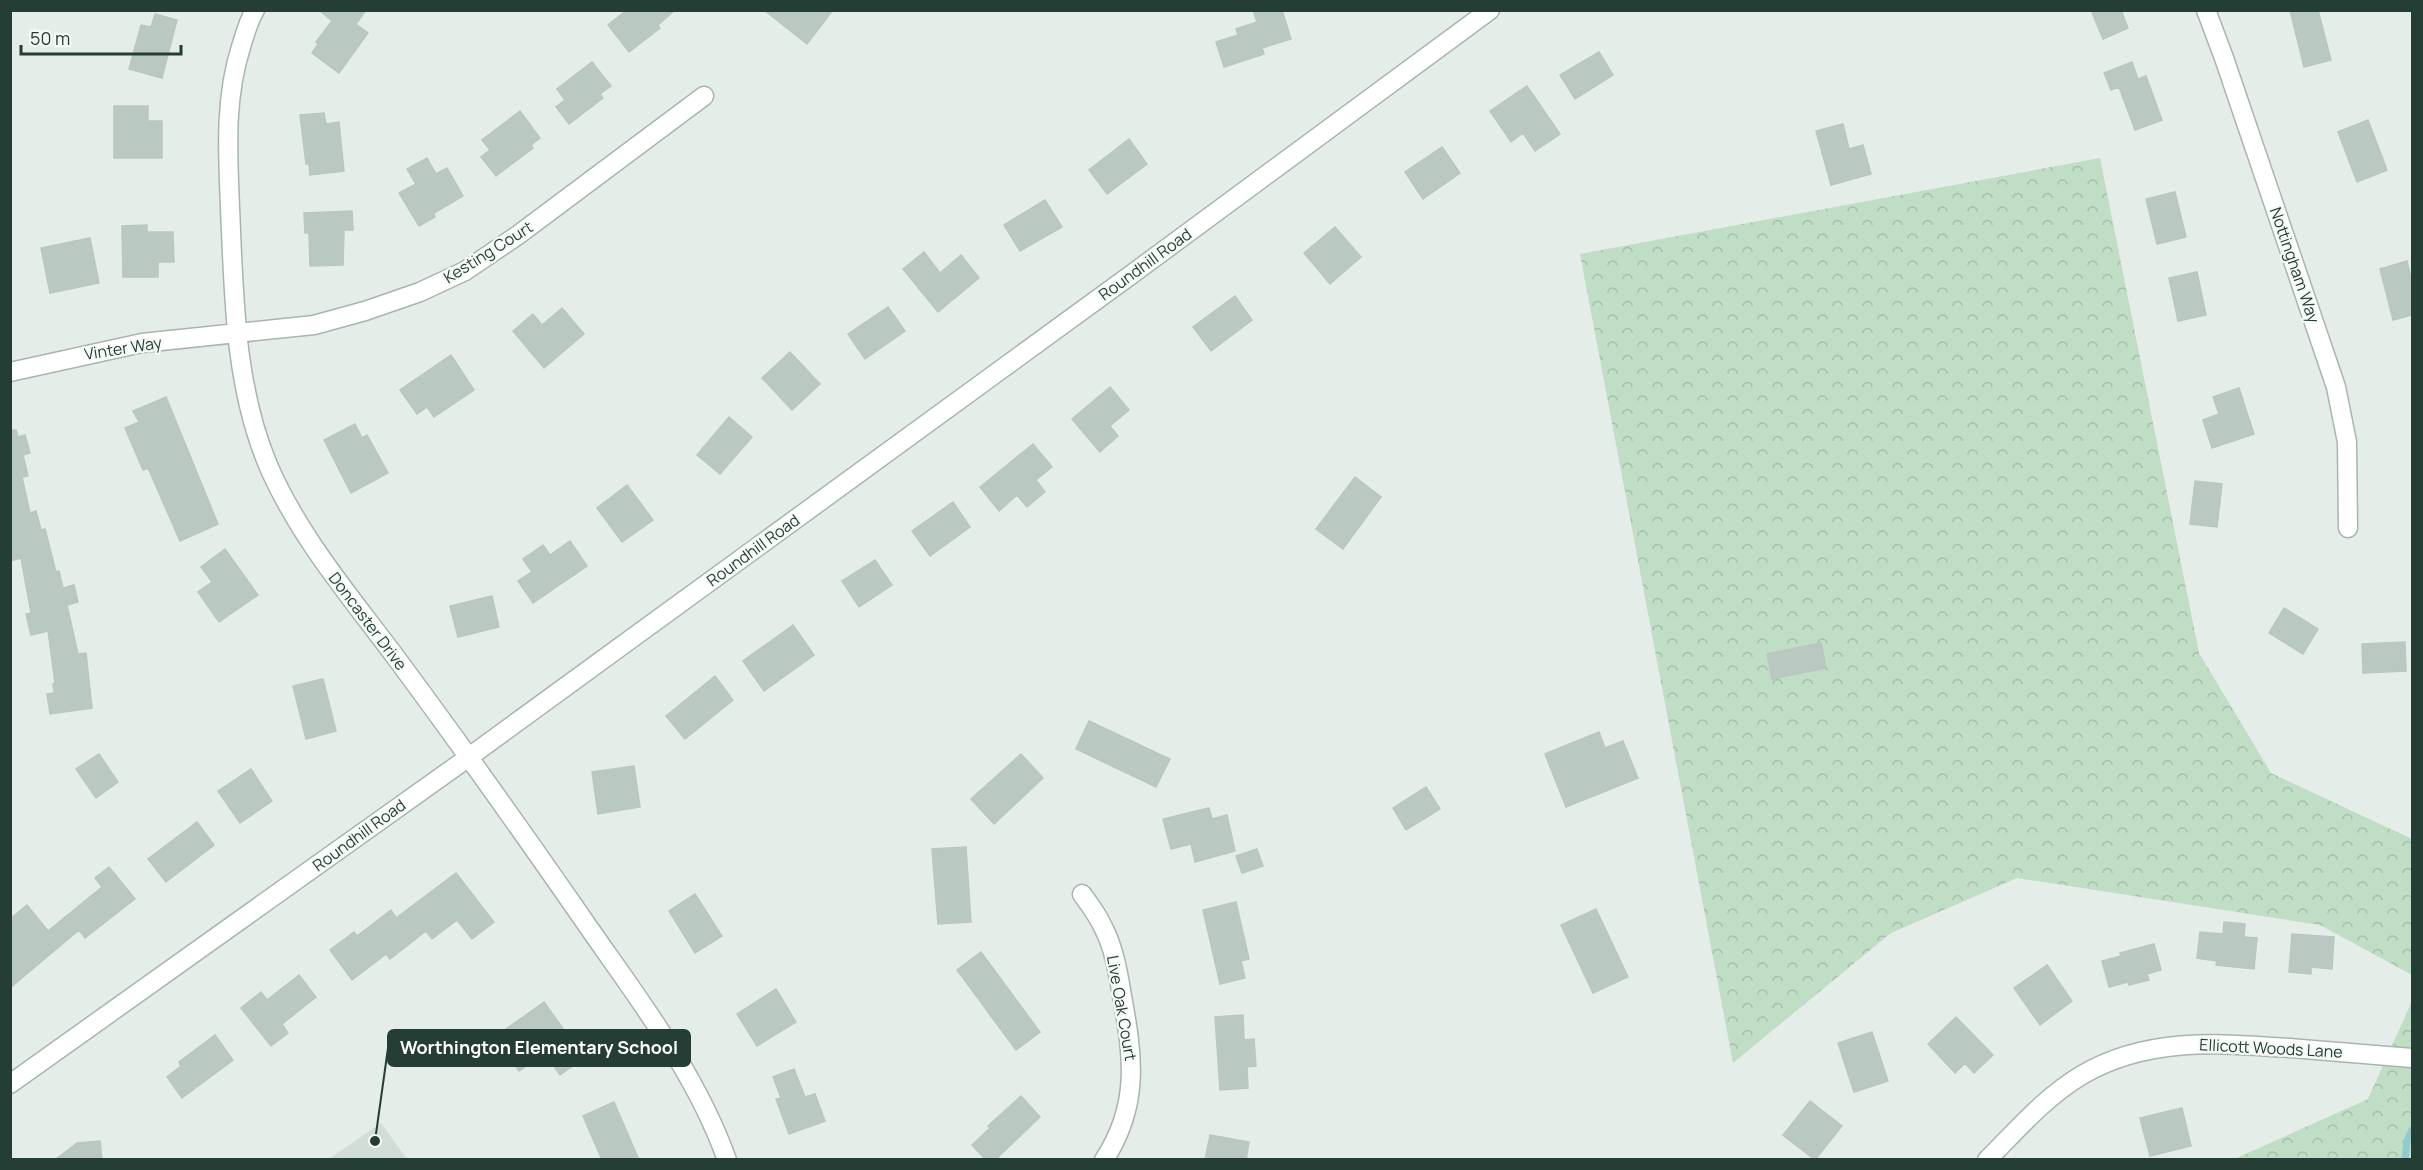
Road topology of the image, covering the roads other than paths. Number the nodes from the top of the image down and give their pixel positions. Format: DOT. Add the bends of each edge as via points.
graph roads {
  1 [pos="255,10"];
  2 [pos="1490,10"];
  3 [pos="2205,10"];
  4 [pos="704,96"];
  5 [pos="237,334"];
  6 [pos="10,372"];
  7 [pos="2348,528"];
  8 [pos="469,757"];
  9 [pos="1082,894"];
  10 [pos="2412,1058"];
  11 [pos="10,1084"];
  12 [pos="727,1160"];
  13 [pos="1104,1160"];
  14 [pos="1987,1160"];
  1 -- 5 [label="street, Doncaster Drive" via="234,69 227,125"];
  2 -- 8 [label="street, Roundhill Road"];
  3 -- 7 [label="street, Nottingham Way" via="2336,387 2347,442"];
  4 -- 5 [label="street, Kesting Court" via="518,236 465,271 420,292 355,314 315,325"];
  5 -- 6 [label="street, Vinter Way" via="142,343"];
  5 -- 8 [label="street, Doncaster Drive" via="249,407 268,465 291,509 325,562"];
  8 -- 11 [label="street, Roundhill Road"];
  8 -- 12 [label="street, Doncaster Drive" via="650,1014 688,1074"];
  9 -- 13 [label="street, Live Oak Court" via="1113,951 1131,1041 1132,1078 1127,1114"];
  10 -- 14 [label="street, Ellicott Woods Lane" via="2224,1043 2184,1043 2148,1049 2115,1059 2054,1094"];
}
